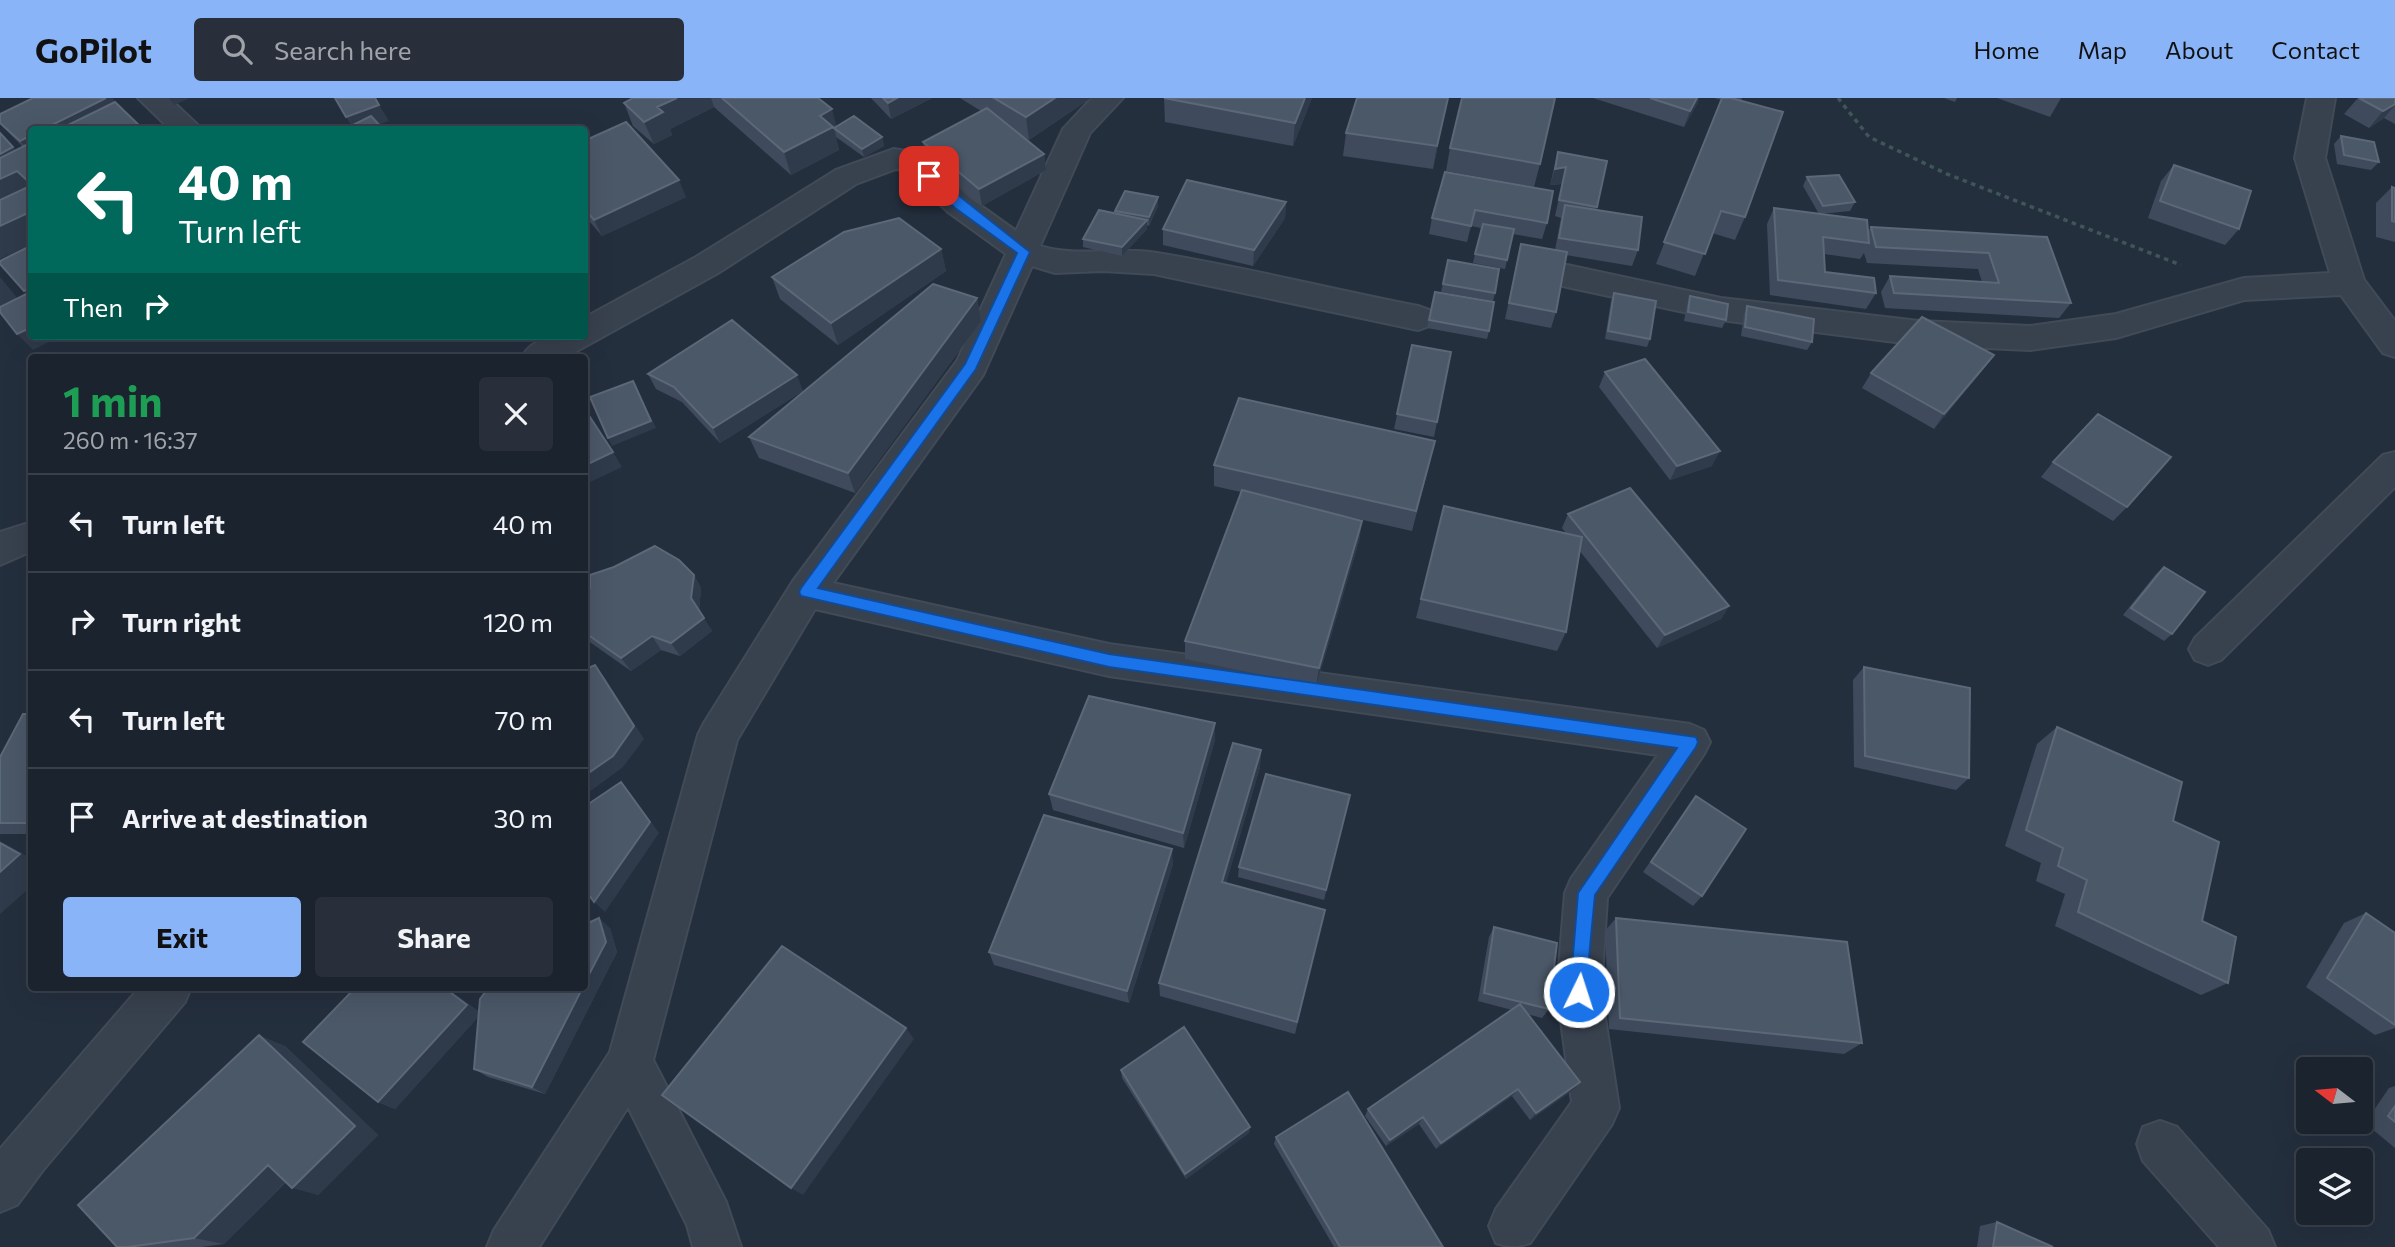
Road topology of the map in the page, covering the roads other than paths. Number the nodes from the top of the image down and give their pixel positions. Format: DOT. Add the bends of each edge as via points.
graph roads {
  1 [pos="152,98"];
  2 [pos="1109,98"];
  3 [pos="2321,98"];
  4 [pos="184,126"];
  5 [pos="1024,252"];
  6 [pos="1567,276"];
  7 [pos="2349,283"];
  8 [pos="1418,318"];
  9 [pos="588,331"];
  10 [pos="571,340"];
  11 [pos="2395,345"];
  12 [pos="544,354"];
  13 [pos="2395,465"];
  14 [pos="28,537"];
  15 [pos="0,550"];
  16 [pos="806,592"];
  17 [pos="2208,649"];
  18 [pos="166,991"];
  19 [pos="630,1062"];
  20 [pos="2160,1144"];
  21 [pos="0,1188"];
  22 [pos="1513,1226"];
  23 [pos="511,1247"];
  24 [pos="717,1247"];
  25 [pos="2251,1247"];
  1 -- 4 [label="street"];
  2 -- 5 [label="street" via="1077,129"];
  3 -- 7 [label="street" via="2310,158"];
  5 -- 8 [label="street" via="1055,262 1154,262"];
  5 -- 9 [label="street" via="959,205 913,161 894,159 846,177 707,265"];
  5 -- 16 [label="street" via="971,366"];
  6 -- 7 [label="street" via="1721,309 1919,333 2031,338 2116,326 2244,289"];
  7 -- 11 [label="street"];
  10 -- 12 [label="street"];
  13 -- 17 [label="street"];
  14 -- 15 [label="street"];
  16 -- 19 [label="street" via="718,735"];
  16 -- 22 [label="street" via="1109,660 1690,742 1586,893 1579,992 1596,1108"];
  18 -- 21 [label="street"];
  19 -- 23 [label="street"];
  19 -- 24 [label="street" via="709,1219"];
  20 -- 25 [label="street"];
}
